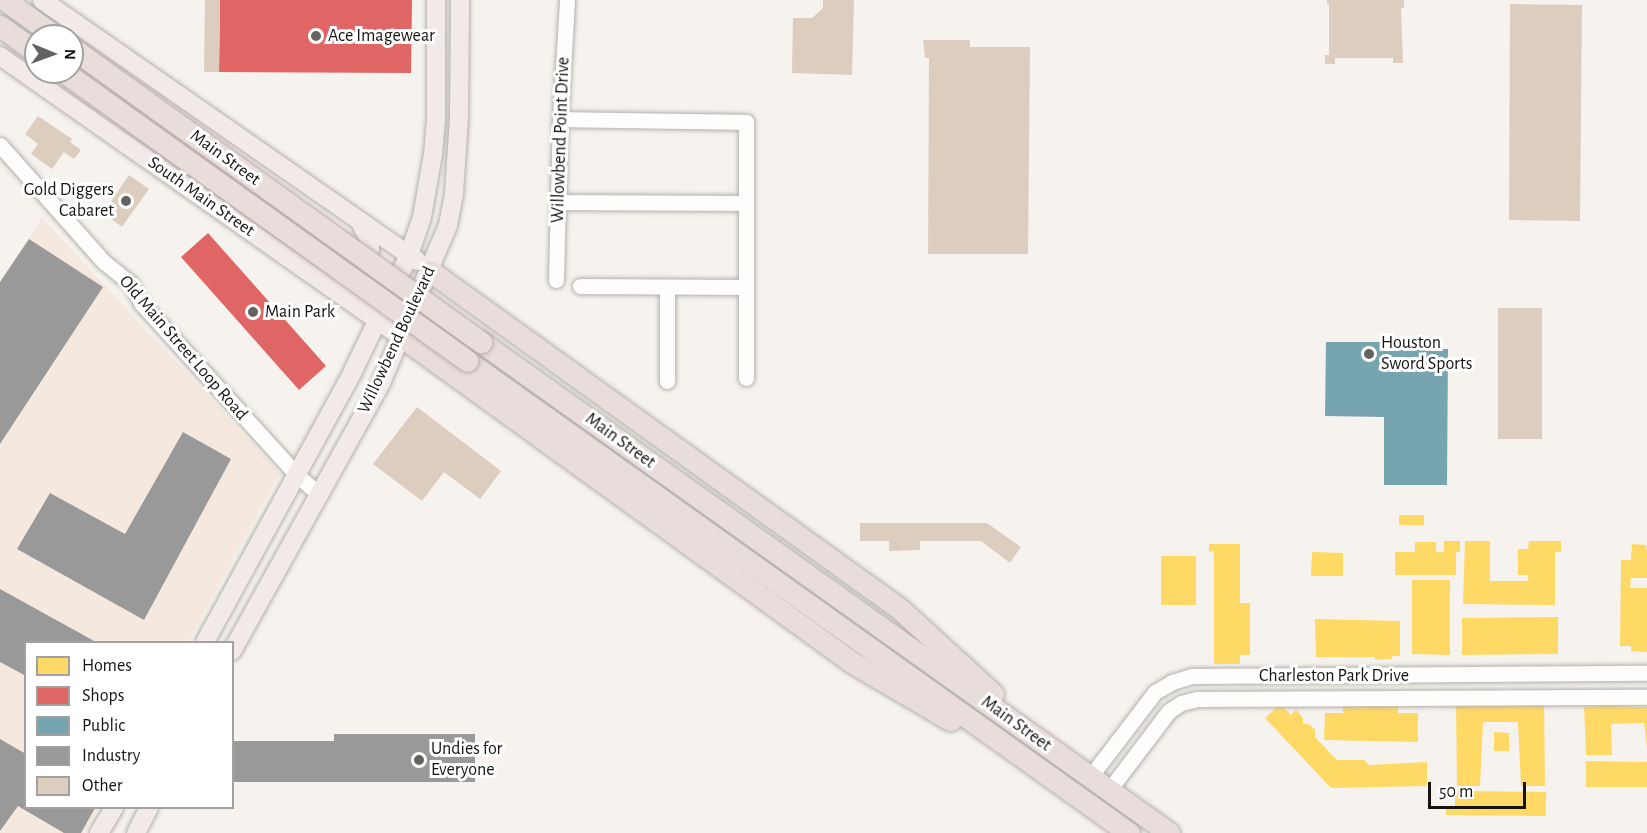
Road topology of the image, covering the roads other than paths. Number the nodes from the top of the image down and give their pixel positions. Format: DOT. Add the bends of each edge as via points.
graph roads {
  1 [pos="5,0"];
  2 [pos="43,0"];
  3 [pos="436,0"];
  4 [pos="460,0"];
  5 [pos="567,0"];
  6 [pos="38,24"];
  7 [pos="0,26"];
  8 [pos="24,43"];
  9 [pos="0,56"];
  10 [pos="84,57"];
  11 [pos="81,84"];
  12 [pos="436,117"];
  13 [pos="459,118"];
  14 [pos="560,118"];
  15 [pos="0,146"];
  16 [pos="558,202"];
  17 [pos="746,203"];
  18 [pos="360,221"];
  19 [pos="409,255"];
  20 [pos="430,271"];
  21 [pos="556,279"];
  22 [pos="324,283"];
  23 [pos="580,286"];
  24 [pos="667,286"];
  25 [pos="746,287"];
  26 [pos="483,307"];
  27 [pos="378,320"];
  28 [pos="402,337"];
  29 [pos="446,369"];
  30 [pos="746,378"];
  31 [pos="667,381"];
  32 [pos="298,476"];
  33 [pos="320,495"];
  34 [pos="208,641"];
  35 [pos="234,647"];
  36 [pos="1647,673"];
  37 [pos="1613,674"];
  38 [pos="1233,676"];
  39 [pos="1436,676"];
  40 [pos="1613,697"];
  41 [pos="1647,697"];
  42 [pos="1233,698"];
  43 [pos="1436,699"];
  44 [pos="1065,759"];
  45 [pos="1090,777"];
  46 [pos="1109,790"];
  47 [pos="1072,791"];
  48 [pos="113,809"];
  49 [pos="148,809"];
  50 [pos="99,833"];
  51 [pos="136,833"];
  52 [pos="1129,833"];
  53 [pos="1169,833"];
  1 -- 6 [label="highway"];
  2 -- 18 [label="main road"];
  3 -- 12 [label="main road, Willowbend Boulevard"];
  4 -- 13 [label="main road, Willowbend Boulevard"];
  5 -- 14 [label="street, Willowbend Point Drive"];
  7 -- 8 [label="highway"];
  9 -- 22 [label="main road, South Main Street"];
  10 -- 44 [label="highway, Main Street, bridge"];
  11 -- 47 [label="highway, Main Street, bridge"];
  12 -- 13 [label="main road"];
  12 -- 19 [label="main road, Willowbend Boulevard" via="422,217"];
  13 -- 20 [label="main road, Willowbend Boulevard" via="448,225"];
  14 -- 16 [label="street, Willowbend Point Drive"];
  14 -- 17 [label="street" via="746,122"];
  15 -- 32 [label="street, Old Main Street Loop Road" via="104,262 131,284 141,303"];
  16 -- 17 [label="street"];
  16 -- 21 [label="street, Willowbend Point Drive"];
  17 -- 25 [label="street"];
  18 -- 19 [label="main road"];
  18 -- 22 [label="main road" via="370,249 356,278 343,284"];
  19 -- 20 [label="main road"];
  19 -- 27 [label="main road, Willowbend Boulevard"];
  20 -- 26 [label="highway"];
  20 -- 28 [label="main road, Willowbend Boulevard"];
  22 -- 27 [label="main road, South Main Street"];
  23 -- 24 [label="street"];
  24 -- 25 [label="street"];
  24 -- 31 [label="street"];
  25 -- 30 [label="street"];
  26 -- 29 [label="highway" via="467,307 456,313 443,350"];
  26 -- 44 [label="highway" via="900,609"];
  27 -- 28 [label="main road, South Main Street"];
  27 -- 32 [label="main road, Willowbend Boulevard"];
  28 -- 29 [label="highway"];
  28 -- 33 [label="main road, Willowbend Boulevard"];
  29 -- 47 [label="highway" via="853,663"];
  32 -- 33 [label="street, Old Main Street Loop Road"];
  32 -- 34 [label="main road, Willowbend Boulevard"];
  33 -- 35 [label="main road, Willowbend Boulevard"];
  36 -- 37 [label="street, Charleston Park Drive"];
  37 -- 39 [label="street, Charleston Park Drive"];
  37 -- 40 [label="street"];
  38 -- 39 [label="street, Charleston Park Drive"];
  38 -- 42 [label="street, Charleston Park Drive"];
  38 -- 45 [label="street, Charleston Park Drive" via="1192,676 1155,692"];
  39 -- 43 [label="street, Charleston Park Drive"];
  40 -- 41 [label="street, Charleston Park Drive"];
  40 -- 43 [label="street, Charleston Park Drive"];
  42 -- 43 [label="street, Charleston Park Drive"];
  42 -- 46 [label="street, Charleston Park Drive" via="1197,699 1169,711"];
  44 -- 45 [label="highway, Main Street"];
  45 -- 46 [label="highway, Main Street"];
  46 -- 53 [label="highway, Main Street"];
  47 -- 52 [label="highway, Main Street"];
  48 -- 50 [label="main road"];
  49 -- 51 [label="main road"];
}
